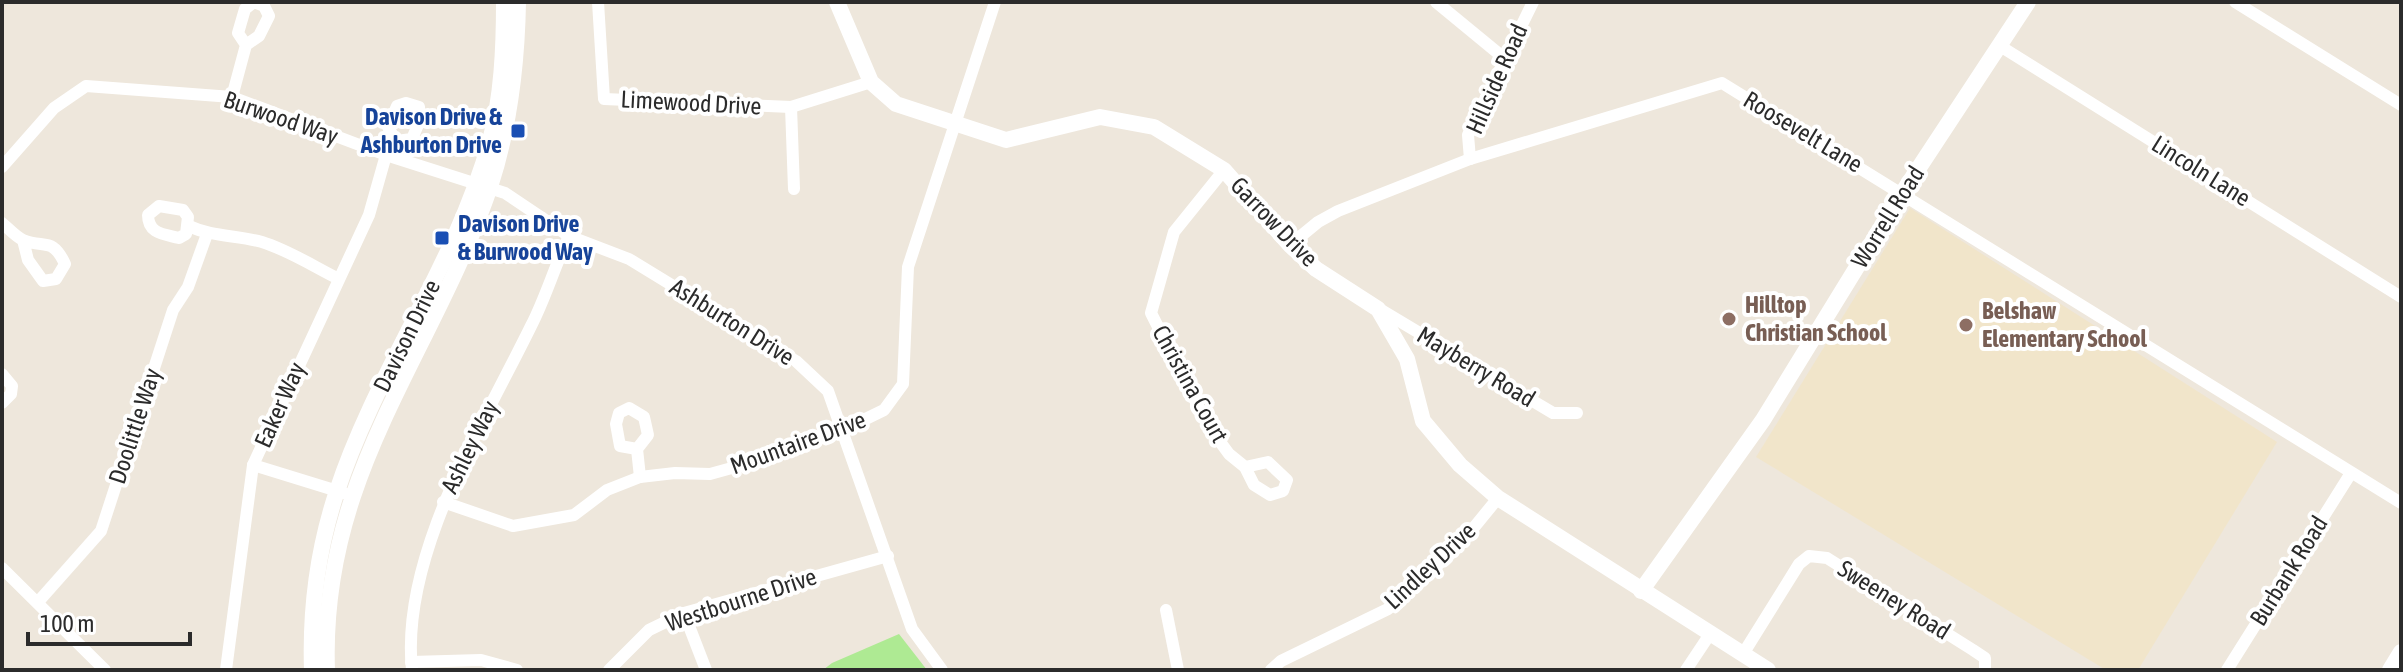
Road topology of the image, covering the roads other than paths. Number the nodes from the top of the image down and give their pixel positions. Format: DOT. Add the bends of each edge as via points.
graph roads {
  1 [pos="504,2"];
  2 [pos="518,2"];
  3 [pos="598,2"];
  4 [pos="837,2"];
  5 [pos="995,2"];
  6 [pos="1436,2"];
  7 [pos="1533,2"];
  8 [pos="2028,2"];
  9 [pos="2235,2"];
  10 [pos="246,45"];
  11 [pos="2000,46"];
  12 [pos="1504,58"];
  13 [pos="871,82"];
  14 [pos="232,97"];
  15 [pos="2401,105"];
  16 [pos="791,107"];
  17 [pos="953,125"];
  18 [pos="396,141"];
  19 [pos="386,155"];
  20 [pos="1470,159"];
  21 [pos="2,167"];
  22 [pos="1224,170"];
  23 [pos="482,187"];
  24 [pos="794,189"];
  25 [pos="1903,192"];
  26 [pos="2,223"];
  27 [pos="189,226"];
  28 [pos="207,234"];
  29 [pos="569,236"];
  30 [pos="23,240"];
  31 [pos="1290,245"];
  32 [pos="337,278"];
  33 [pos="2401,297"];
  34 [pos="1378,309"];
  35 [pos="2,374"];
  36 [pos="2,403"];
  37 [pos="1577,413"];
  38 [pos="843,430"];
  39 [pos="637,449"];
  40 [pos="253,465"];
  41 [pos="1245,467"];
  42 [pos="2351,473"];
  43 [pos="640,477"];
  44 [pos="344,493"];
  45 [pos="1498,498"];
  46 [pos="443,502"];
  47 [pos="2401,503"];
  48 [pos="888,556"];
  49 [pos="2,568"];
  50 [pos="1641,591"];
  51 [pos="38,602"];
  52 [pos="1166,610"];
  53 [pos="684,613"];
  54 [pos="1710,634"];
  55 [pos="2401,652"];
  56 [pos="1743,654"];
  57 [pos="412,666"];
  58 [pos="105,670"];
  59 [pos="226,670"];
  60 [pos="312,670"];
  61 [pos="327,670"];
  62 [pos="517,670"];
  63 [pos="609,670"];
  64 [pos="706,670"];
  65 [pos="942,670"];
  66 [pos="1178,670"];
  67 [pos="1271,670"];
  68 [pos="1686,670"];
  69 [pos="1768,670"];
  70 [pos="1985,670"];
  71 [pos="2227,670"];
  72 [pos="2390,670"];
  1 -- 23 [label="street, Davison Drive" via="498,98"];
  2 -- 23 [label="street, Davison Drive" via="512,100"];
  3 -- 16 [label="street, Limewood Drive" via="604,99"];
  4 -- 13 [label="street, Garrow Drive"];
  5 -- 17 [label="street, Mountaire Drive"];
  6 -- 12 [label="street"];
  7 -- 12 [label="street, Hillside Road"];
  8 -- 11 [label="street, Worrell Road"];
  9 -- 15 [label="street"];
  10 -- 14 [label="street"];
  11 -- 25 [label="street, Worrell Road"];
  11 -- 33 [label="street, Lincoln Lane"];
  12 -- 20 [label="street, Hillside Road" via="1468,135"];
  13 -- 16 [label="street, Limewood Drive"];
  13 -- 17 [label="street, Garrow Drive" via="896,104"];
  14 -- 19 [label="street, Burwood Way"];
  14 -- 21 [label="street, Burwood Way" via="86,86 54,108"];
  16 -- 24 [label="street"];
  17 -- 22 [label="street, Garrow Drive" via="1006,140 1100,117 1154,127"];
  17 -- 38 [label="street, Mountaire Drive" via="908,267 903,384 884,410"];
  18 -- 19 [label="street, Eaker Way"];
  19 -- 23 [label="street, Burwood Way"];
  19 -- 32 [label="street, Eaker Way" via="369,215"];
  20 -- 25 [label="street, Roosevelt Lane" via="1722,83"];
  20 -- 31 [label="street, Roosevelt Lane" via="1338,211"];
  22 -- 31 [label="street, Garrow Drive"];
  22 -- 41 [label="street, Christina Court" via="1174,232 1151,313 1207,424"];
  23 -- 29 [label="street, Ashburton Drive" via="505,193"];
  23 -- 44 [label="street, Davison Drive" via="377,396"];
  25 -- 42 [label="street, Roosevelt Lane"];
  25 -- 50 [label="street, Worrell Road" via="1763,420"];
  26 -- 30 [label="street"];
  27 -- 28 [label="street"];
  28 -- 32 [label="street" via="266,243"];
  28 -- 51 [label="street, Doolittle Way" via="188,287 173,310 101,531"];
  29 -- 38 [label="street, Ashburton Drive" via="629,259 796,361 828,391"];
  29 -- 46 [label="street, Ashley Way" via="533,323"];
  31 -- 34 [label="street, Garrow Drive" via="1316,269"];
  32 -- 40 [label="street, Eaker Way"];
  34 -- 37 [label="street, Mayberry Road" via="1553,413"];
  34 -- 45 [label="street, Garrow Drive" via="1407,359 1423,421 1460,465"];
  35 -- 36 [label="street" via="12,386"];
  38 -- 43 [label="street, Mountaire Drive" via="710,474"];
  38 -- 48 [label="street, Ashburton Drive"];
  39 -- 43 [label="street"];
  40 -- 44 [label="street"];
  40 -- 59 [label="street, Eaker Way"];
  42 -- 47 [label="street, Roosevelt Lane"];
  42 -- 71 [label="street, Burbank Road"];
  43 -- 46 [label="street, Mountaire Drive" via="607,490 574,515 513,526"];
  44 -- 60 [label="street, Davison Drive" via="318,564"];
  44 -- 61 [label="street, Davison Drive" via="332,573"];
  45 -- 50 [label="street, Garrow Drive"];
  45 -- 67 [label="street, Lindley Drive" via="1458,547 1388,609"];
  46 -- 57 [label="street, Ashley Way" via="418,594"];
  48 -- 53 [label="street, Westbourne Drive"];
  48 -- 65 [label="street, Ashburton Drive" via="912,629"];
  49 -- 51 [label="street"];
  50 -- 54 [label="street, Garrow Drive"];
  51 -- 58 [label="street"];
  52 -- 66 [label="street"];
  53 -- 63 [label="street, Westbourne Drive" via="649,630"];
  53 -- 64 [label="street"];
  54 -- 56 [label="street, Garrow Drive"];
  54 -- 68 [label="street"];
  55 -- 72 [label="street"];
  56 -- 69 [label="street, Garrow Drive"];
  56 -- 70 [label="street, Sweeney Road" via="1809,556 1827,558 1973,650 1985,658"];
  57 -- 62 [label="street" via="481,660"];
}
